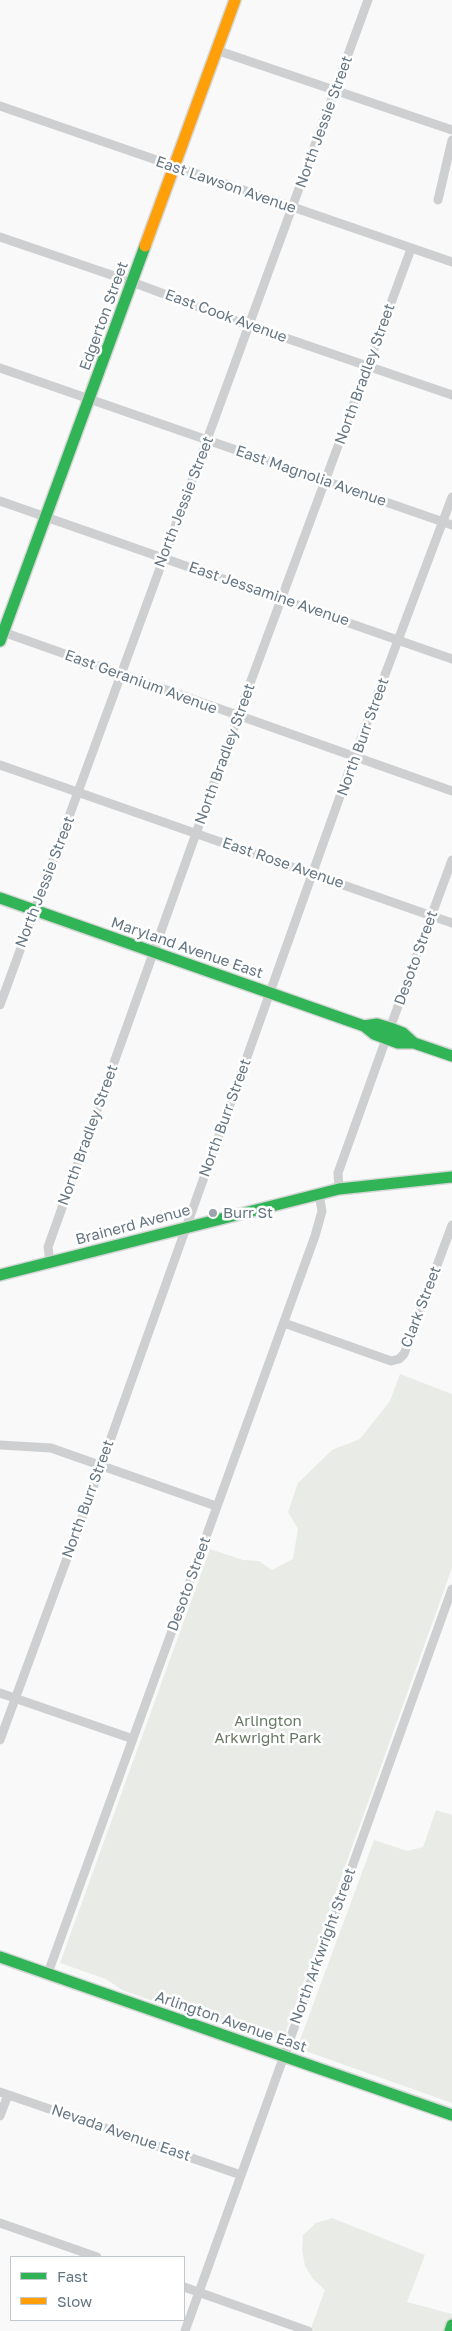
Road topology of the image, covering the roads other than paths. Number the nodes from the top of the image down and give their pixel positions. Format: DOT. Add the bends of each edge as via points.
graph roads {
  1 [pos="235,0"];
  2 [pos="368,0"];
  3 [pos="216,50"];
  4 [pos="335,91"];
  5 [pos="0,106"];
  6 [pos="452,130"];
  7 [pos="452,140"];
  8 [pos="174,167"];
  9 [pos="438,200"];
  10 [pos="292,208"];
  11 [pos="0,237"];
  12 [pos="411,248"];
  13 [pos="452,262"];
  14 [pos="132,282"];
  15 [pos="250,325"];
  16 [pos="368,366"];
  17 [pos="0,368"];
  18 [pos="452,394"];
  19 [pos="90,399"];
  20 [pos="208,440"];
  21 [pos="326,481"];
  22 [pos="452,497"];
  23 [pos="0,502"];
  24 [pos="46,517"];
  25 [pos="448,524"];
  26 [pos="163,558"];
  27 [pos="283,598"];
  28 [pos="1,635"];
  29 [pos="400,640"];
  30 [pos="452,659"];
  31 [pos="122,675"];
  32 [pos="238,717"];
  33 [pos="354,757"];
  34 [pos="0,765"];
  35 [pos="452,791"];
  36 [pos="79,792"];
  37 [pos="196,833"];
  38 [pos="452,860"];
  39 [pos="313,874"];
  40 [pos="0,898"];
  41 [pos="34,910"];
  42 [pos="431,915"];
  43 [pos="452,923"];
  44 [pos="154,953"];
  45 [pos="271,994"];
  46 [pos="0,1005"];
  47 [pos="388,1034"];
  48 [pos="452,1056"];
  49 [pos="452,1177"];
  50 [pos="339,1189"];
  51 [pos="319,1194"];
  52 [pos="452,1225"];
  53 [pos="185,1226"];
  54 [pos="50,1262"];
  55 [pos="0,1275"];
  56 [pos="284,1323"];
  57 [pos="0,1445"];
  58 [pos="101,1466"];
  59 [pos="216,1506"];
  60 [pos="452,1588"];
  61 [pos="0,1693"];
  62 [pos="14,1698"];
  63 [pos="133,1739"];
  64 [pos="0,1740"];
  65 [pos="0,1956"];
  66 [pos="48,1973"];
  67 [pos="284,2056"];
  68 [pos="4,2093"];
  69 [pos="452,2115"];
  70 [pos="0,2116"];
  71 [pos="241,2175"];
  72 [pos="0,2223"];
  73 [pos="94,2256"];
  74 [pos="185,2287"];
  75 [pos="198,2292"];
  76 [pos="452,2325"];
  77 [pos="185,2331"];
  78 [pos="308,2331"];
  79 [pos="450,2331"];
  1 -- 3 [label="street, Edgerton Street"];
  2 -- 4 [label="street, North Jessie Street"];
  3 -- 4 [label="street"];
  3 -- 8 [label="street, Edgerton Street"];
  4 -- 6 [label="street"];
  4 -- 10 [label="street, North Jessie Street"];
  5 -- 8 [label="street, East Lawson Avenue"];
  7 -- 9 [label="street"];
  8 -- 10 [label="street, East Lawson Avenue"];
  8 -- 14 [label="street, Edgerton Street"];
  10 -- 12 [label="street, East Lawson Avenue"];
  10 -- 15 [label="street, North Jessie Street"];
  11 -- 14 [label="street, East Cook Avenue"];
  12 -- 13 [label="street, East Lawson Avenue"];
  12 -- 16 [label="street, North Bradley Street"];
  14 -- 15 [label="street, East Cook Avenue"];
  14 -- 19 [label="street, Edgerton Street"];
  15 -- 16 [label="street, East Cook Avenue"];
  15 -- 20 [label="street, North Jessie Street"];
  16 -- 18 [label="street, East Cook Avenue"];
  16 -- 21 [label="street, North Bradley Street"];
  17 -- 19 [label="street, East Magnolia Avenue"];
  19 -- 20 [label="street, East Magnolia Avenue"];
  19 -- 24 [label="street, Edgerton Street"];
  20 -- 21 [label="street, East Magnolia Avenue"];
  20 -- 26 [label="street, North Jessie Street"];
  21 -- 25 [label="street, East Magnolia Avenue"];
  21 -- 27 [label="street, North Bradley Street"];
  22 -- 25 [label="street, North Burr Street"];
  23 -- 24 [label="street, East Jessamine Avenue"];
  24 -- 26 [label="street, East Jessamine Avenue"];
  24 -- 28 [label="street, Edgerton Street"];
  25 -- 29 [label="street, North Burr Street"];
  26 -- 27 [label="street, East Jessamine Avenue"];
  26 -- 31 [label="street, North Jessie Street"];
  27 -- 29 [label="street, East Jessamine Avenue"];
  27 -- 32 [label="street, North Bradley Street"];
  28 -- 31 [label="street, East Geranium Avenue"];
  29 -- 30 [label="street, East Jessamine Avenue"];
  29 -- 33 [label="street, North Burr Street"];
  31 -- 32 [label="street, East Geranium Avenue"];
  31 -- 36 [label="street, North Jessie Street"];
  32 -- 33 [label="street, East Geranium Avenue"];
  32 -- 37 [label="street, North Bradley Street"];
  33 -- 35 [label="street, East Geranium Avenue"];
  33 -- 39 [label="street, North Burr Street"];
  34 -- 36 [label="street, East Rose Avenue"];
  36 -- 37 [label="street, East Rose Avenue"];
  36 -- 41 [label="street, North Jessie Street"];
  37 -- 39 [label="street, East Rose Avenue"];
  37 -- 44 [label="street, North Bradley Street"];
  38 -- 42 [label="street, Desoto Street"];
  39 -- 42 [label="street, East Rose Avenue"];
  39 -- 45 [label="street, North Burr Street"];
  40 -- 41 [label="street, Maryland Avenue East"];
  41 -- 44 [label="street, Maryland Avenue East"];
  41 -- 46 [label="street, North Jessie Street"];
  42 -- 43 [label="street, East Rose Avenue"];
  42 -- 47 [label="street, Desoto Street"];
  44 -- 45 [label="street, Maryland Avenue East"];
  44 -- 54 [label="street, North Bradley Street" via="48,1247"];
  45 -- 47 [label="street, Maryland Avenue East" via="364,1026 377,1024"];
  45 -- 53 [label="street, North Burr Street"];
  47 -- 48 [label="street, Maryland Avenue East" via="403,1033 414,1043"];
  47 -- 50 [label="street, Desoto Street" via="338,1173"];
  49 -- 50 [label="street, Brainerd Avenue"];
  50 -- 51 [label="street, Brainerd Avenue"];
  51 -- 53 [label="street, Brainerd Avenue"];
  51 -- 56 [label="street, Desoto Street" via="320,1222"];
  52 -- 56 [label="street, Clark Street" via="404,1354 399,1359 391,1361"];
  53 -- 54 [label="street, Brainerd Avenue"];
  53 -- 58 [label="street, North Burr Street"];
  54 -- 55 [label="street, Brainerd Avenue"];
  56 -- 59 [label="street, Desoto Street"];
  57 -- 58 [label="street" via="51,1448"];
  58 -- 59 [label="street"];
  58 -- 62 [label="street, North Burr Street"];
  59 -- 63 [label="street, Desoto Street"];
  60 -- 67 [label="street, North Arkwright Street"];
  61 -- 62 [label="street"];
  62 -- 63 [label="street"];
  62 -- 64 [label="street, North Burr Street"];
  63 -- 66 [label="street, Desoto Street"];
  65 -- 66 [label="street, Arlington Avenue East"];
  66 -- 67 [label="street, Arlington Avenue East"];
  67 -- 69 [label="street, Arlington Avenue East"];
  67 -- 71 [label="street, North Arkwright Street"];
  68 -- 70 [label="street"];
  68 -- 71 [label="street, Nevada Avenue East"];
  71 -- 75 [label="street, North Arkwright Street"];
  72 -- 73 [label="street"];
  74 -- 75 [label="street"];
  75 -- 77 [label="street, North Arkwright Street"];
  75 -- 78 [label="street"];
  76 -- 79 [label="street"];
}
